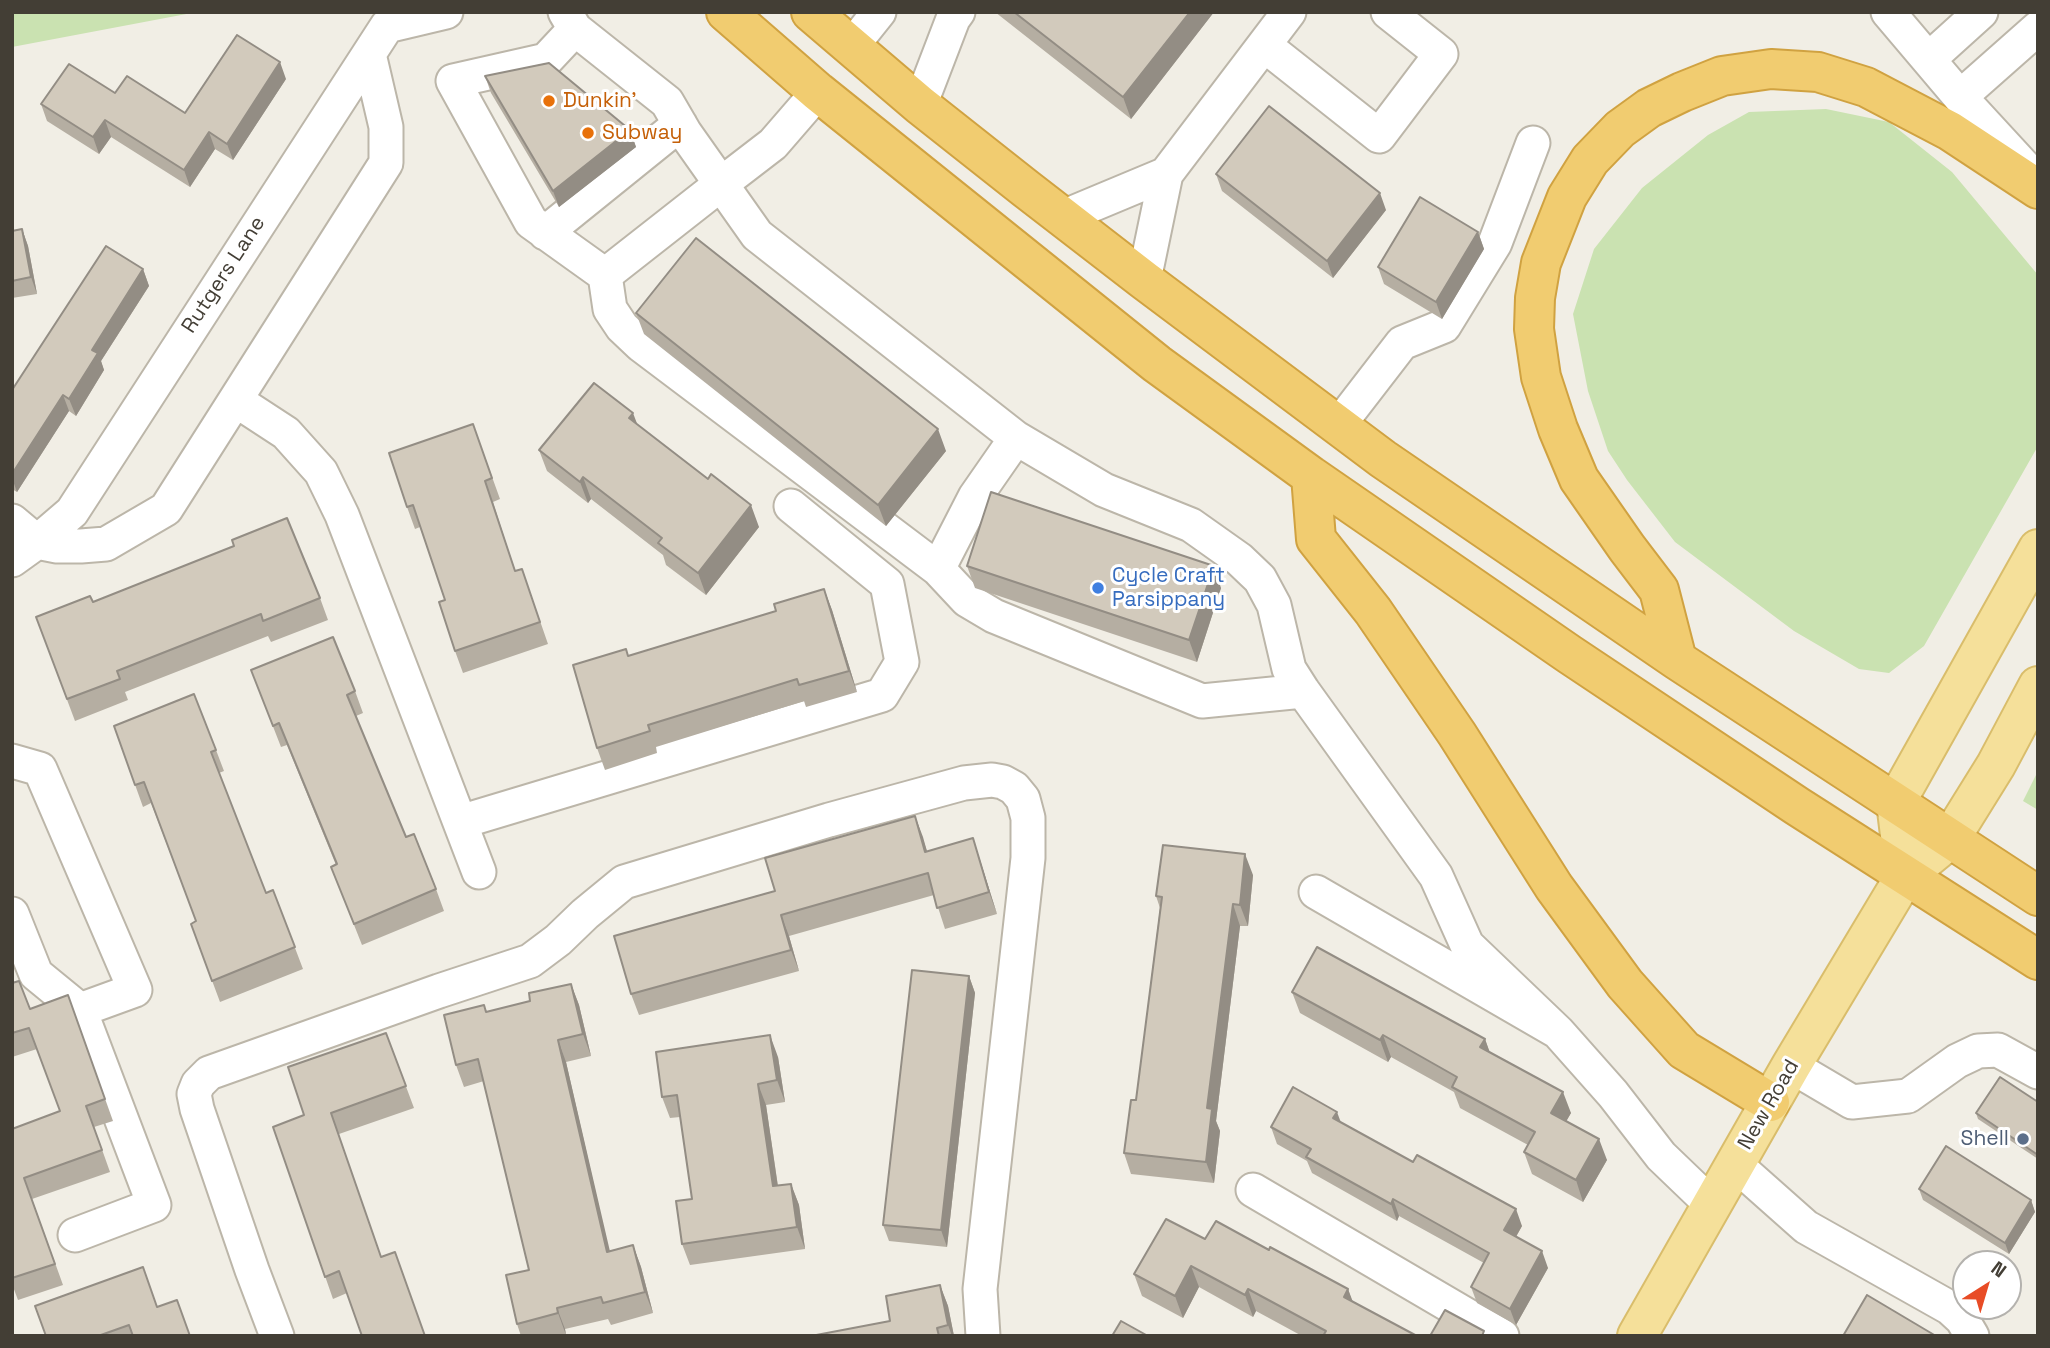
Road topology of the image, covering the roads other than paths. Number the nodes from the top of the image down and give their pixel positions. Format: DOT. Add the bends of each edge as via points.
graph roads {
  1 [pos="446,12"];
  2 [pos="726,12"];
  3 [pos="811,12"];
  4 [pos="879,12"];
  5 [pos="958,12"];
  6 [pos="1289,12"];
  7 [pos="1388,12"];
  8 [pos="1888,12"];
  9 [pos="1981,12"];
  10 [pos="570,21"];
  11 [pos="2038,28"];
  12 [pos="1264,45"];
  13 [pos="851,47"];
  14 [pos="369,54"];
  15 [pos="1929,59"];
  16 [pos="818,92"];
  17 [pos="1960,97"];
  18 [pos="920,105"];
  19 [pos="680,124"];
  20 [pos="1533,143"];
  21 [pos="1166,174"];
  22 [pos="2038,182"];
  23 [pos="720,184"];
  24 [pos="2038,189"];
  25 [pos="1063,216"];
  26 [pos="545,233"];
  27 [pos="1495,243"];
  28 [pos="1541,262"];
  29 [pos="605,275"];
  30 [pos="1144,280"];
  31 [pos="237,401"];
  32 [pos="1338,426"];
  33 [pos="1016,438"];
  34 [pos="1311,476"];
  35 [pos="791,506"];
  36 [pos="12,521"];
  37 [pos="2038,549"];
  38 [pos="25,551"];
  39 [pos="938,569"];
  40 [pos="1677,660"];
  41 [pos="2038,686"];
  42 [pos="1303,691"];
  43 [pos="12,761"];
  44 [pos="1896,802"];
  45 [pos="460,822"];
  46 [pos="1950,839"];
  47 [pos="479,872"];
  48 [pos="1905,876"];
  49 [pos="1316,892"];
  50 [pos="2038,896"];
  51 [pos="12,914"];
  52 [pos="2038,960"];
  53 [pos="80,1010"];
  54 [pos="1558,1032"];
  55 [pos="1791,1066"];
  56 [pos="2038,1072"];
  57 [pos="1770,1102"];
  58 [pos="1735,1164"];
  59 [pos="1253,1190"];
  60 [pos="1711,1204"];
  61 [pos="75,1235"];
  62 [pos="277,1336"];
  63 [pos="983,1336"];
  64 [pos="1502,1336"];
  65 [pos="1637,1336"];
  66 [pos="1972,1336"];
  1 -- 14 [label="street, Rutgers Lane" via="387,26"];
  2 -- 16 [label="highway"];
  3 -- 13 [label="highway"];
  4 -- 13 [label="street"];
  5 -- 18 [label="street"];
  6 -- 12 [label="street"];
  7 -- 12 [label="street" via="1441,54 1379,136"];
  8 -- 15 [label="street"];
  9 -- 15 [label="street"];
  10 -- 19 [label="street" via="667,102"];
  10 -- 26 [label="street" via="546,60 453,81 531,222"];
  11 -- 17 [label="street"];
  12 -- 21 [label="street"];
  13 -- 18 [label="highway"];
  14 -- 31 [label="street" via="386,127 386,163"];
  14 -- 38 [label="street, Rutgers Lane" via="72,512"];
  15 -- 17 [label="street"];
  16 -- 23 [label="street" via="773,144"];
  16 -- 34 [label="highway" via="1157,364"];
  17 -- 22 [label="street"];
  18 -- 25 [label="highway"];
  19 -- 23 [label="street"];
  19 -- 26 [label="street"];
  20 -- 27 [label="street"];
  21 -- 25 [label="street"];
  21 -- 30 [label="street"];
  23 -- 29 [label="street"];
  23 -- 33 [label="street" via="757,235"];
  24 -- 28 [label="highway" via="1950,131 1866,87 1818,72 1771,69 1722,76 1649,108 1620,129 1590,160 1567,197"];
  25 -- 30 [label="highway"];
  26 -- 29 [label="street"];
  27 -- 28 [label="street"];
  27 -- 32 [label="street" via="1444,326 1402,343"];
  28 -- 40 [label="highway" via="1534,329 1541,377 1558,429 1579,479 1659,590"];
  29 -- 39 [label="street" via="610,309 641,345"];
  30 -- 32 [label="highway"];
  31 -- 38 [label="street" via="166,509 106,544"];
  31 -- 45 [label="street" via="286,433 321,472 342,515"];
  32 -- 40 [label="highway"];
  33 -- 39 [label="street" via="975,497"];
  33 -- 42 [label="street" via="1104,490 1191,525 1239,559 1260,579 1274,605 1289,669"];
  34 -- 48 [label="highway" via="1580,662"];
  34 -- 57 [label="highway" via="1316,539 1373,611 1554,887 1625,984 1684,1050"];
  35 -- 45 [label="street" via="887,584 902,662 883,695"];
  36 -- 38 [label="street"];
  37 -- 44 [label="main road"];
  39 -- 42 [label="street" via="967,600 994,616 1202,701"];
  40 -- 44 [label="highway"];
  41 -- 46 [label="main road, New Road"];
  42 -- 54 [label="street" via="1436,876 1467,945"];
  43 -- 53 [label="street" via="40,769 135,990"];
  44 -- 46 [label="highway"];
  44 -- 48 [label="main road"];
  45 -- 47 [label="street"];
  46 -- 48 [label="main road, New Road"];
  46 -- 50 [label="highway"];
  48 -- 52 [label="highway"];
  48 -- 55 [label="main road, New Road"];
  49 -- 54 [label="street"];
  51 -- 53 [label="street" via="36,974"];
  53 -- 61 [label="street" via="154,1205"];
  54 -- 60 [label="street" via="1661,1156"];
  55 -- 56 [label="street" via="1852,1102 1908,1096 1957,1060 1978,1051 1998,1050"];
  55 -- 57 [label="main road, New Road"];
  57 -- 58 [label="main road, New Road"];
  58 -- 60 [label="main road, New Road"];
  58 -- 66 [label="street" via="1806,1227 1950,1308"];
  59 -- 64 [label="street"];
  60 -- 65 [label="main road, New Road"];
  62 -- 63 [label="street" via="197,1110 194,1094 209,1073 530,961 624,882 829,820 964,783 992,780 1014,788 1023,799 1028,858 980,1289"];
}
